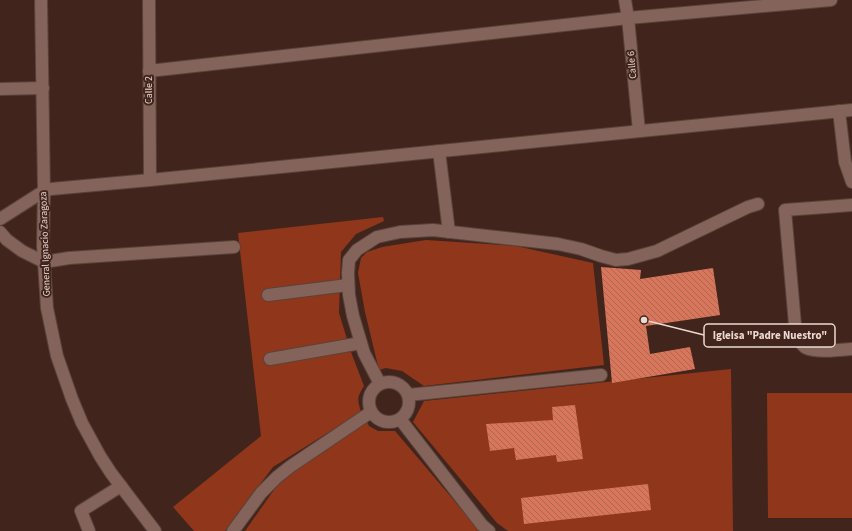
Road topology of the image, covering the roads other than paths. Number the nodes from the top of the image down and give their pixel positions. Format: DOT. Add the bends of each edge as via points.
graph roads {
  1 [pos="41,0"];
  2 [pos="149,0"];
  3 [pos="625,0"];
  4 [pos="831,0"];
  5 [pos="628,18"];
  6 [pos="149,71"];
  7 [pos="43,88"];
  8 [pos="0,89"];
  9 [pos="852,110"];
  10 [pos="839,111"];
  11 [pos="639,131"];
  12 [pos="439,151"];
  13 [pos="150,180"];
  14 [pos="852,182"];
  15 [pos="44,191"];
  16 [pos="758,204"];
  17 [pos="852,205"];
  18 [pos="0,219"];
  19 [pos="0,232"];
  20 [pos="449,232"];
  21 [pos="234,246"];
  22 [pos="44,262"];
  23 [pos="348,285"];
  24 [pos="268,295"];
  25 [pos="361,343"];
  26 [pos="852,349"];
  27 [pos="270,359"];
  28 [pos="601,374"];
  29 [pos="380,384"];
  30 [pos="408,395"];
  31 [pos="371,412"];
  32 [pos="400,419"];
  33 [pos="121,486"];
  34 [pos="484,529"];
  35 [pos="89,531"];
  36 [pos="155,531"];
  37 [pos="233,531"];
  1 -- 7 [label="street, General Ignacio Zaragoza"];
  2 -- 6 [label="street, Calle 2"];
  3 -- 5 [label="street, Calle 6"];
  4 -- 5 [label="street"];
  5 -- 6 [label="street"];
  5 -- 11 [label="street, Calle 6"];
  6 -- 13 [label="street, Calle 2"];
  7 -- 8 [label="street"];
  7 -- 15 [label="street, General Ignacio Zaragoza"];
  9 -- 10 [label="street"];
  10 -- 11 [label="street"];
  10 -- 14 [label="street" via="845,162"];
  11 -- 12 [label="street"];
  12 -- 13 [label="street"];
  12 -- 20 [label="street"];
  13 -- 15 [label="street"];
  15 -- 18 [label="street"];
  15 -- 22 [label="street, General Ignacio Zaragoza"];
  16 -- 20 [label="street" via="657,251 628,259 616,260 558,244"];
  17 -- 26 [label="street" via="785,210 796,336 806,348"];
  19 -- 22 [label="street" via="22,251"];
  20 -- 23 [label="street" via="433,230 377,236 357,250 349,260"];
  21 -- 22 [label="street"];
  22 -- 33 [label="street, General Ignacio Zaragoza" via="48,308 57,356 82,423 100,456"];
  23 -- 24 [label="street"];
  23 -- 25 [label="street"];
  25 -- 27 [label="street"];
  25 -- 29 [label="street"];
  28 -- 30 [label="street"];
  29 -- 30 [label="street" via="400,384"];
  29 -- 31 [label="street" via="374,388 369,399"];
  30 -- 32 [label="street" via="409,408"];
  31 -- 32 [label="street" via="381,421 394,422"];
  31 -- 37 [label="street" via="277,477 261,493"];
  32 -- 34 [label="street"];
  33 -- 35 [label="street" via="81,511"];
  33 -- 36 [label="street, General Ignacio Zaragoza"];
}
